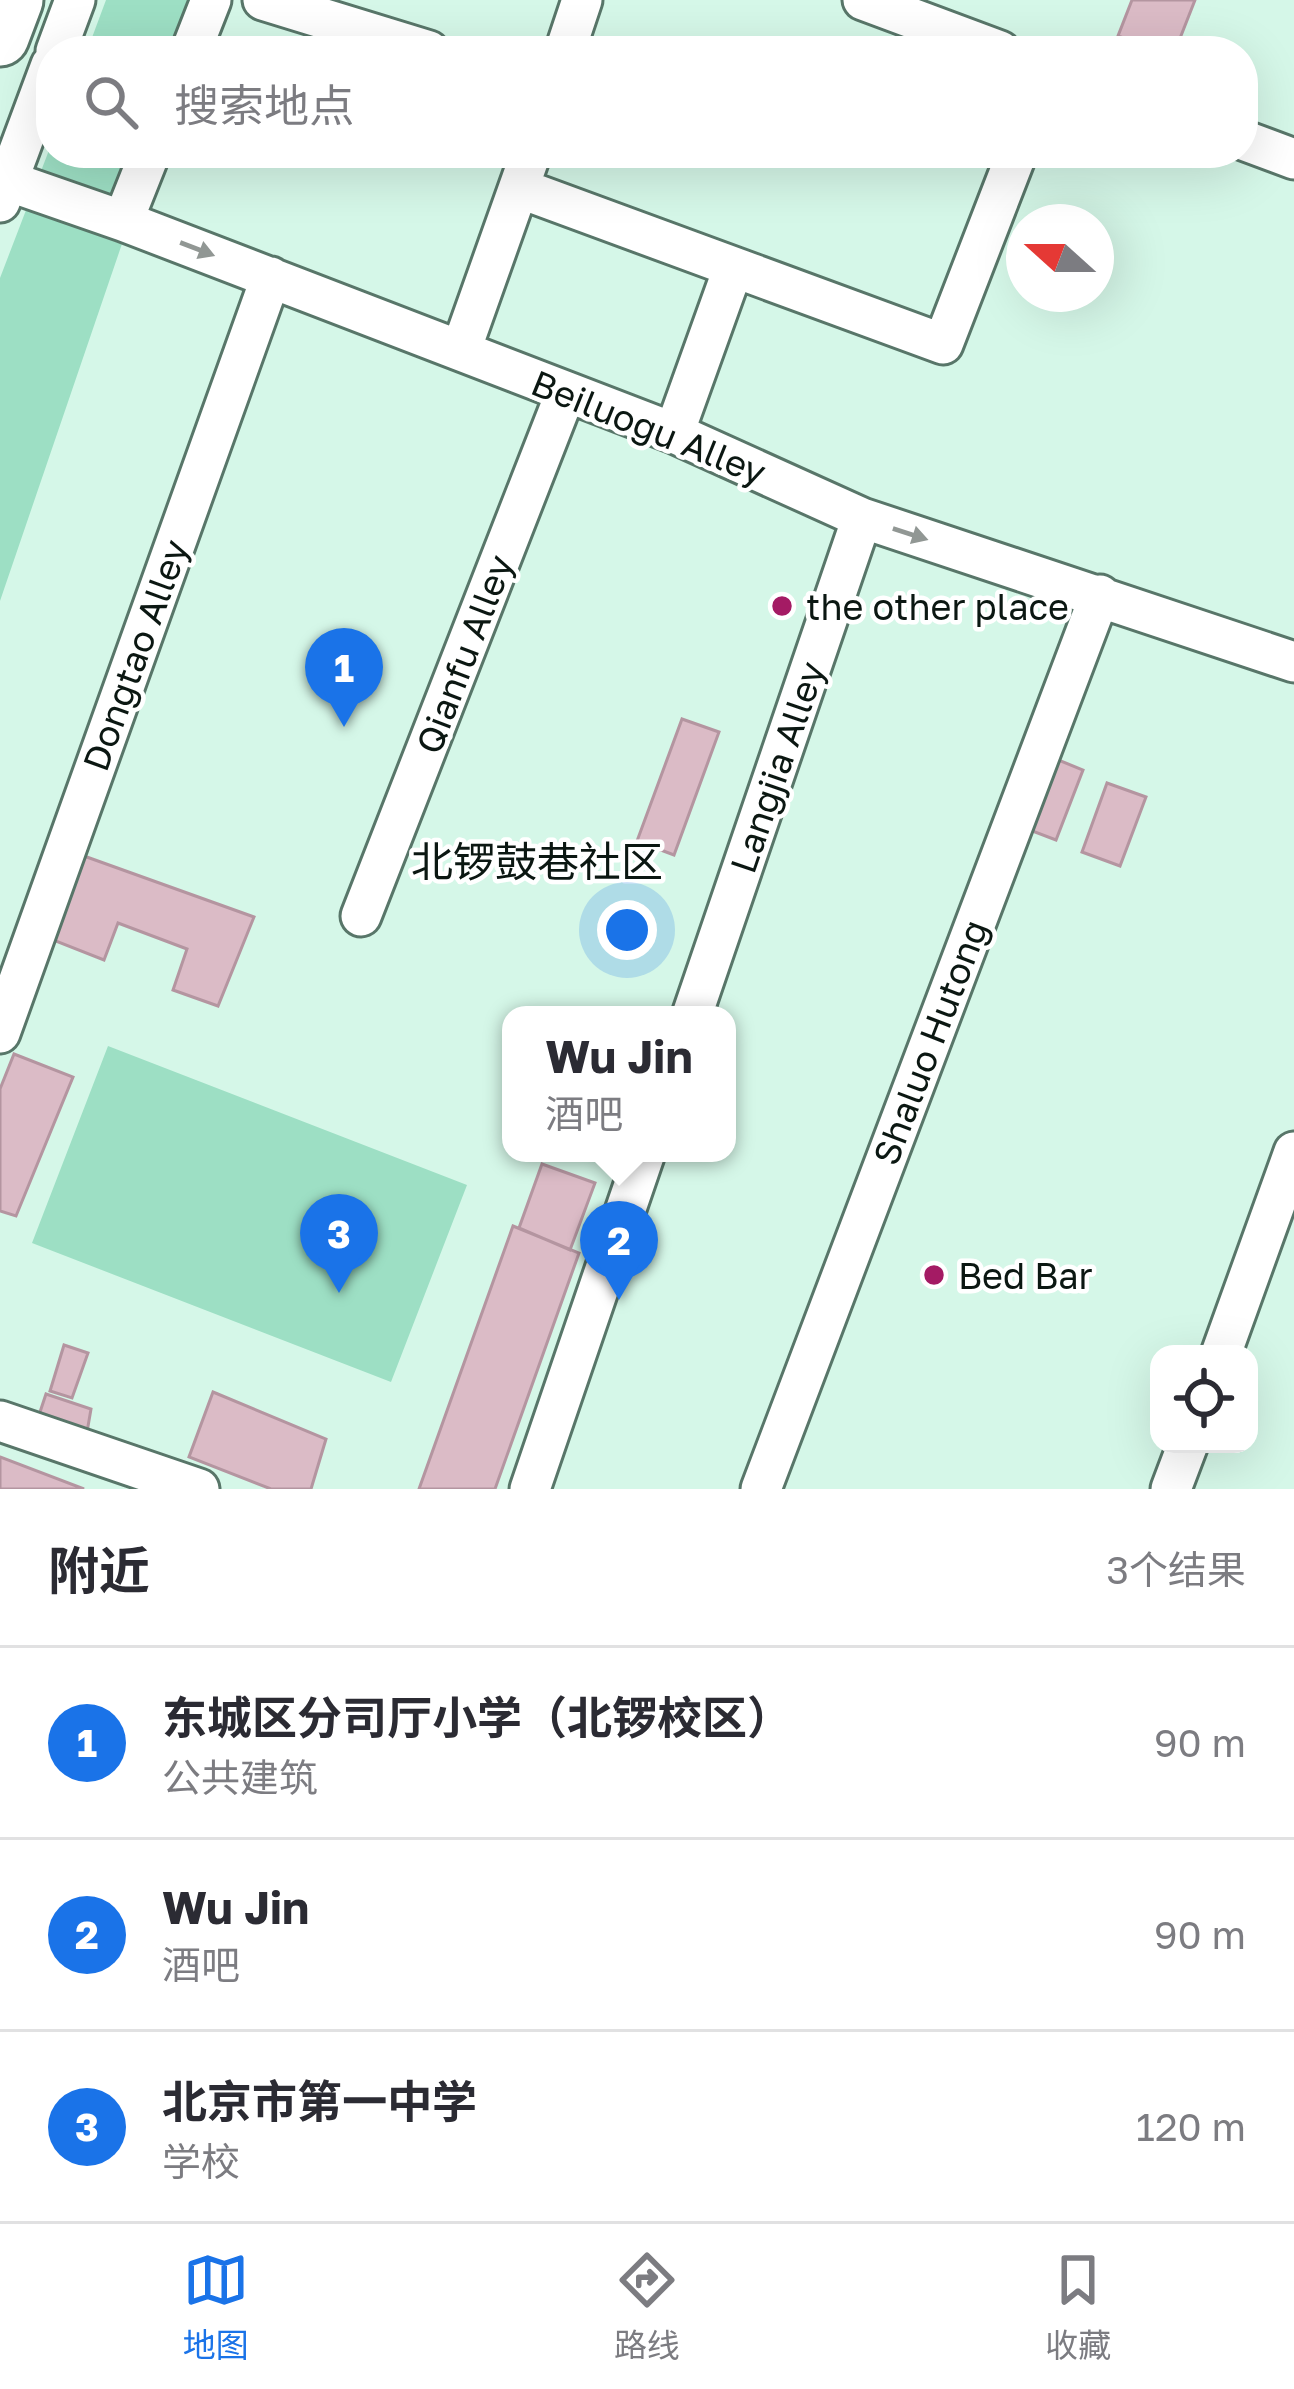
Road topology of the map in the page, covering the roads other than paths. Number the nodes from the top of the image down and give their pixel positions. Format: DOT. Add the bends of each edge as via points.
graph roads {
  1 [pos="75,0"];
  2 [pos="211,0"];
  3 [pos="263,0"];
  4 [pos="582,0"];
  5 [pos="863,0"];
  6 [pos="62,36"];
  7 [pos="197,36"];
  8 [pos="379,36"];
  9 [pos="570,36"];
  10 [pos="960,36"];
  11 [pos="36,106"];
  12 [pos="1258,146"];
  13 [pos="1294,159"];
  14 [pos="144,168"];
  15 [pos="1011,168"];
  16 [pos="525,170"];
  17 [pos="4,192"];
  18 [pos="123,221"];
  19 [pos="733,269"];
  20 [pos="271,278"];
  21 [pos="461,350"];
  22 [pos="566,392"];
  23 [pos="674,433"];
  24 [pos="862,518"];
  25 [pos="1100,595"];
  26 [pos="1294,662"];
  27 [pos="362,916"];
  28 [pos="695,1006"];
  29 [pos="0,1033"];
  30 [pos="1294,1152"];
  31 [pos="642,1162"];
  32 [pos="1224,1345"];
  33 [pos="0,1421"];
  34 [pos="1185,1453"];
  35 [pos="147,1481"];
  36 [pos="199,1489"];
  37 [pos="530,1489"];
  38 [pos="761,1489"];
  39 [pos="1172,1489"];
  1 -- 6 [label="street"];
  2 -- 7 [label="street"];
  3 -- 8 [label="street"];
  4 -- 9 [label="street"];
  5 -- 10 [label="street"];
  11 -- 17 [label="street"];
  12 -- 13 [label="street"];
  14 -- 18 [label="street"];
  15 -- 19 [label="street" via="944,344"];
  16 -- 19 [label="street"];
  16 -- 21 [label="street"];
  17 -- 18 [label="street, Beiluogu Alley"];
  18 -- 20 [label="street, Beiluogu Alley, one-way"];
  19 -- 23 [label="street"];
  20 -- 21 [label="street, Beiluogu Alley"];
  20 -- 29 [label="street, Dongtao Alley"];
  21 -- 22 [label="street, Beiluogu Alley"];
  22 -- 23 [label="street, Beiluogu Alley"];
  22 -- 27 [label="street, Qianfu Alley"];
  23 -- 24 [label="street, Beiluogu Alley"];
  24 -- 25 [label="street, Beiluogu Alley, one-way"];
  24 -- 28 [label="street, Langjia Alley"];
  25 -- 26 [label="street, Beiluogu Alley"];
  25 -- 38 [label="street, Shaluo Hutong"];
  30 -- 32 [label="street"];
  31 -- 37 [label="street"];
  33 -- 35 [label="street"];
  34 -- 39 [label="street"];
  35 -- 36 [label="street"];
}
